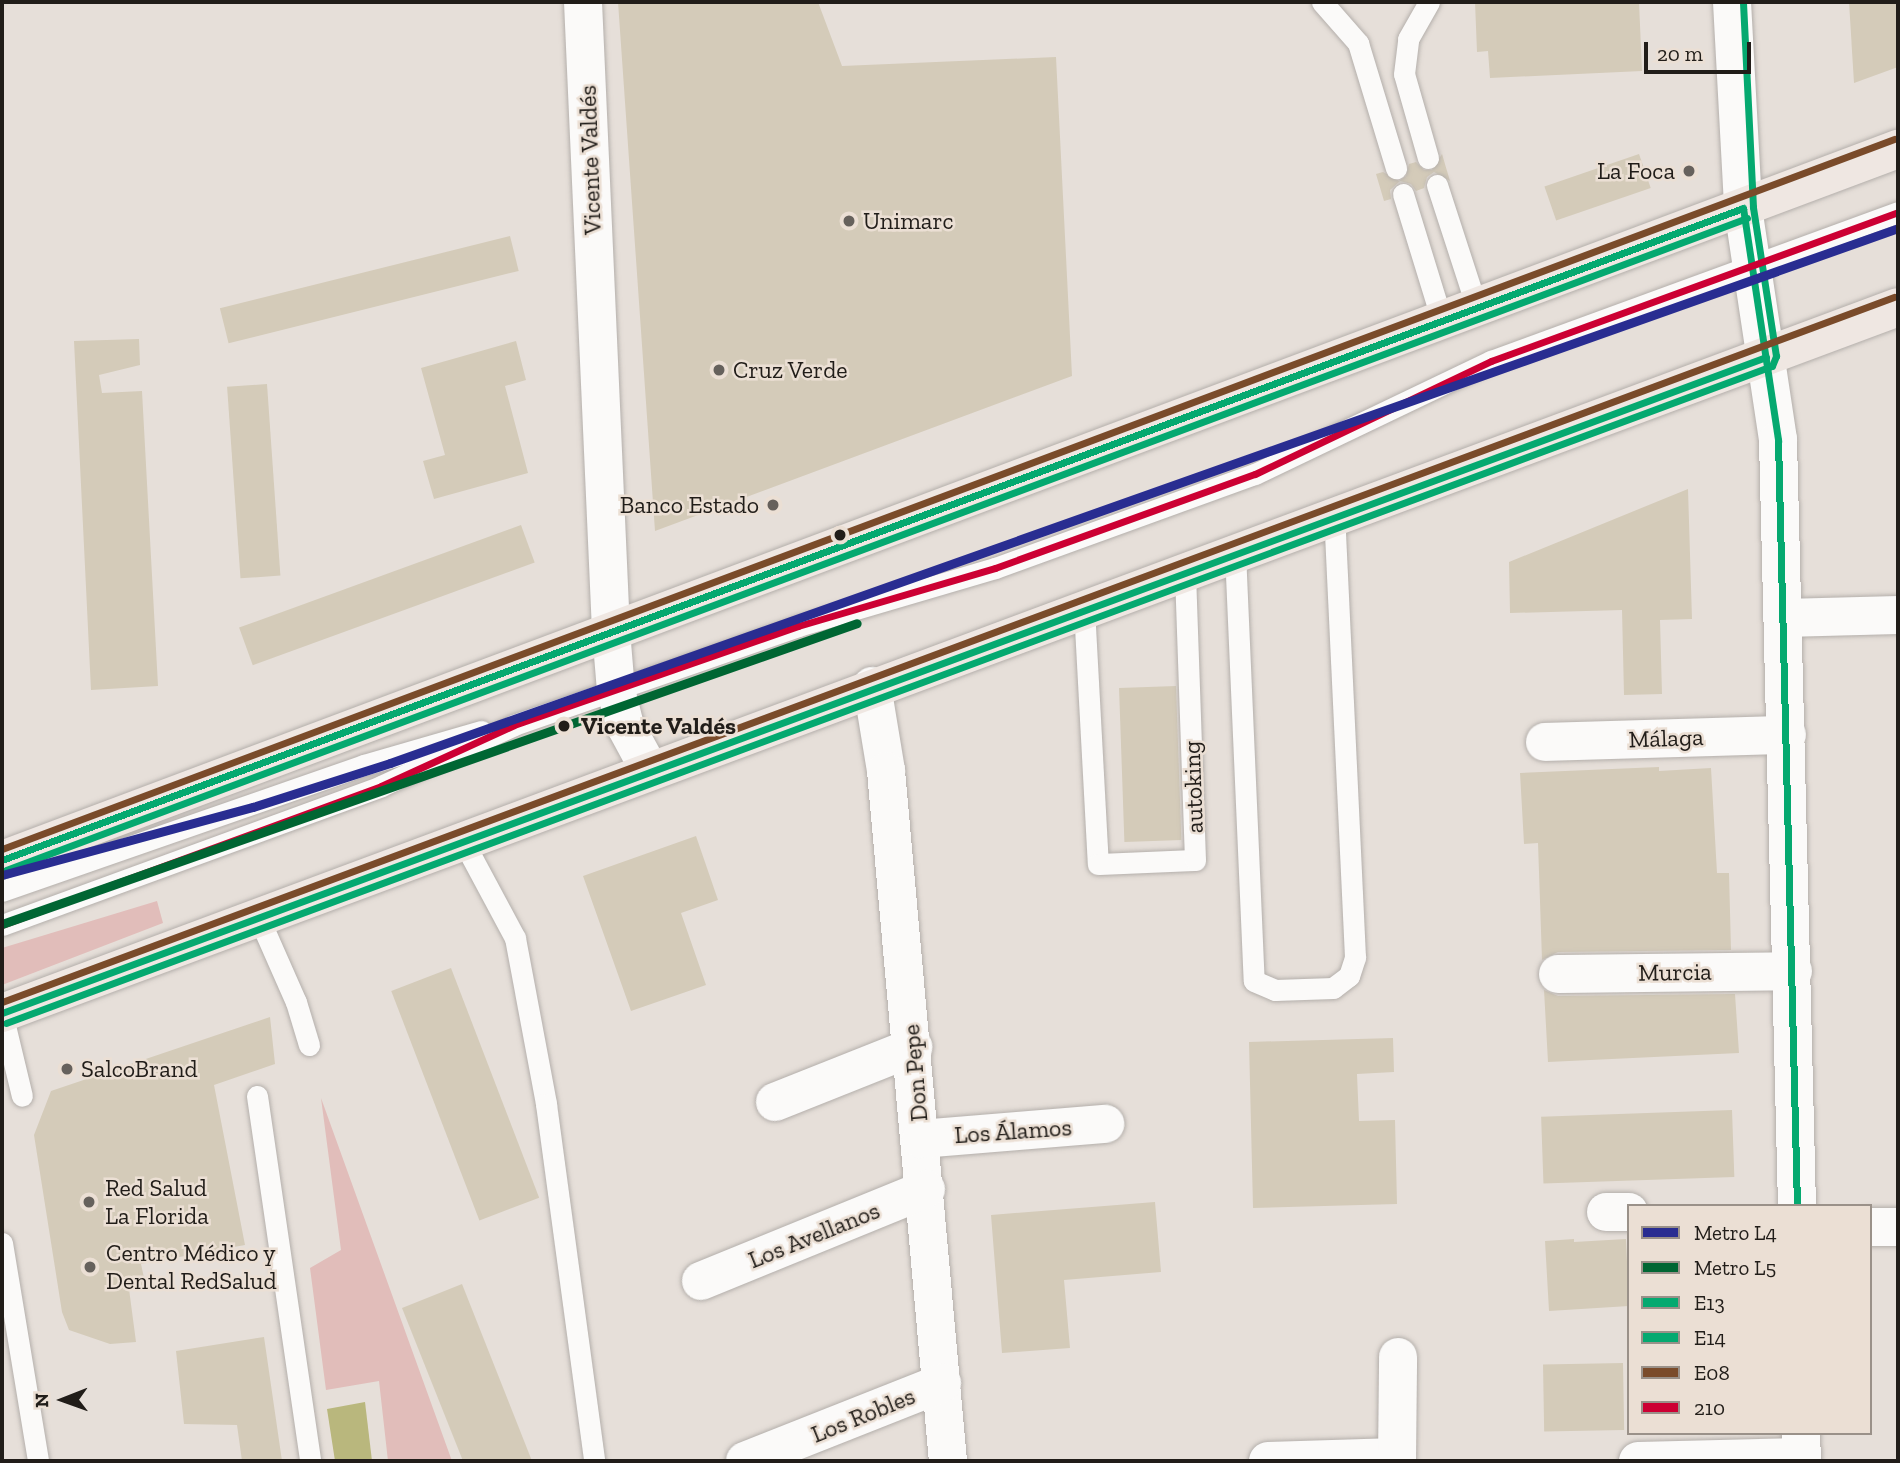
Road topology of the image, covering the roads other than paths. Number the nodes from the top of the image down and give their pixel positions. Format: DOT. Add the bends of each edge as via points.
graph roads {
  1 [pos="583,2"];
  2 [pos="1322,2"];
  3 [pos="1429,2"];
  4 [pos="1732,2"];
  5 [pos="1898,149"];
  6 [pos="1428,158"];
  7 [pos="1396,168"];
  8 [pos="1437,185"];
  9 [pos="1403,194"];
  10 [pos="1743,208"];
  11 [pos="1898,212"];
  12 [pos="1749,266"];
  13 [pos="1898,307"];
  14 [pos="1477,308"];
  15 [pos="1441,321"];
  16 [pos="1766,357"];
  17 [pos="1334,516"];
  18 [pos="1235,552"];
  19 [pos="1185,571"];
  20 [pos="1084,608"];
  21 [pos="1898,615"];
  22 [pos="1784,618"];
  23 [pos="611,631"];
  24 [pos="872,686"];
  25 [pos="616,690"];
  26 [pos="514,725"];
  27 [pos="1787,735"];
  28 [pos="1545,742"];
  29 [pos="650,771"];
  30 [pos="463,841"];
  31 [pos="2,860"];
  32 [pos="2,891"];
  33 [pos="258,916"];
  34 [pos="2,925"];
  35 [pos="1793,971"];
  36 [pos="1558,974"];
  37 [pos="2,1013"];
  38 [pos="309,1045"];
  39 [pos="913,1047"];
  40 [pos="22,1096"];
  41 [pos="257,1096"];
  42 [pos="775,1102"];
  43 [pos="1105,1124"];
  44 [pos="922,1139"];
  45 [pos="926,1189"];
  46 [pos="1797,1204"];
  47 [pos="1872,1227"];
  48 [pos="1898,1227"];
  49 [pos="2,1243"];
  50 [pos="701,1281"];
  51 [pos="1398,1357"];
  52 [pos="942,1383"];
  53 [pos="1801,1451"];
  54 [pos="1397,1459"];
  55 [pos="38,1461"];
  56 [pos="310,1461"];
  57 [pos="594,1461"];
  58 [pos="745,1461"];
  59 [pos="948,1461"];
  60 [pos="1268,1461"];
  61 [pos="1638,1461"];
  1 -- 23 [label="street, Vicente Valdés"];
  2 -- 7 [label="lane" via="1358,43"];
  3 -- 6 [label="lane" via="1414,23 1405,66 1407,94"];
  4 -- 10 [label="street"];
  5 -- 10 [label="main road"];
  8 -- 14 [label="lane"];
  9 -- 15 [label="lane"];
  10 -- 12 [label="street"];
  10 -- 14 [label="main road"];
  11 -- 12 [label="lane"];
  12 -- 16 [label="street"];
  12 -- 25 [label="lane" via="1490,361 1255,474 996,568 798,626"];
  13 -- 16 [label="main road"];
  14 -- 15 [label="main road"];
  15 -- 23 [label="main road"];
  16 -- 17 [label="main road"];
  16 -- 22 [label="street" via="1778,440"];
  17 -- 18 [label="main road"];
  17 -- 18 [label="lane" via="1355,957 1349,976 1333,988 1275,990 1254,981"];
  18 -- 19 [label="main road"];
  19 -- 20 [label="main road"];
  19 -- 20 [label="lane, autoking" via="1195,860 1098,864"];
  20 -- 24 [label="main road"];
  21 -- 22 [label="street"];
  22 -- 27 [label="street"];
  23 -- 25 [label="street, Vicente Valdés"];
  23 -- 31 [label="main road"];
  24 -- 29 [label="main road"];
  24 -- 39 [label="street, Don Pepe" via="886,771"];
  25 -- 26 [label="lane"];
  25 -- 29 [label="street, Vicente Valdés" via="625,725"];
  26 -- 32 [label="lane" via="431,743"];
  26 -- 34 [label="lane" via="381,786"];
  27 -- 28 [label="street, Málaga"];
  27 -- 35 [label="street"];
  29 -- 30 [label="main road"];
  30 -- 33 [label="main road"];
  30 -- 57 [label="lane" via="515,938 546,1104"];
  33 -- 37 [label="main road"];
  33 -- 38 [label="lane" via="296,1002"];
  35 -- 36 [label="street, Murcia"];
  35 -- 46 [label="street"];
  37 -- 40 [label="lane"];
  39 -- 42 [label="street"];
  39 -- 44 [label="street, Don Pepe"];
  41 -- 56 [label="lane"];
  43 -- 44 [label="street, Los Álamos"];
  44 -- 45 [label="street, Don Pepe"];
  45 -- 50 [label="street, Los Avellanos"];
  45 -- 52 [label="street, Don Pepe"];
  47 -- 48 [label="street"];
  49 -- 55 [label="lane"];
  51 -- 54 [label="street"];
  52 -- 58 [label="street, Los Robles"];
  52 -- 59 [label="street, Don Pepe"];
  53 -- 61 [label="street"];
  54 -- 60 [label="street"];
}
